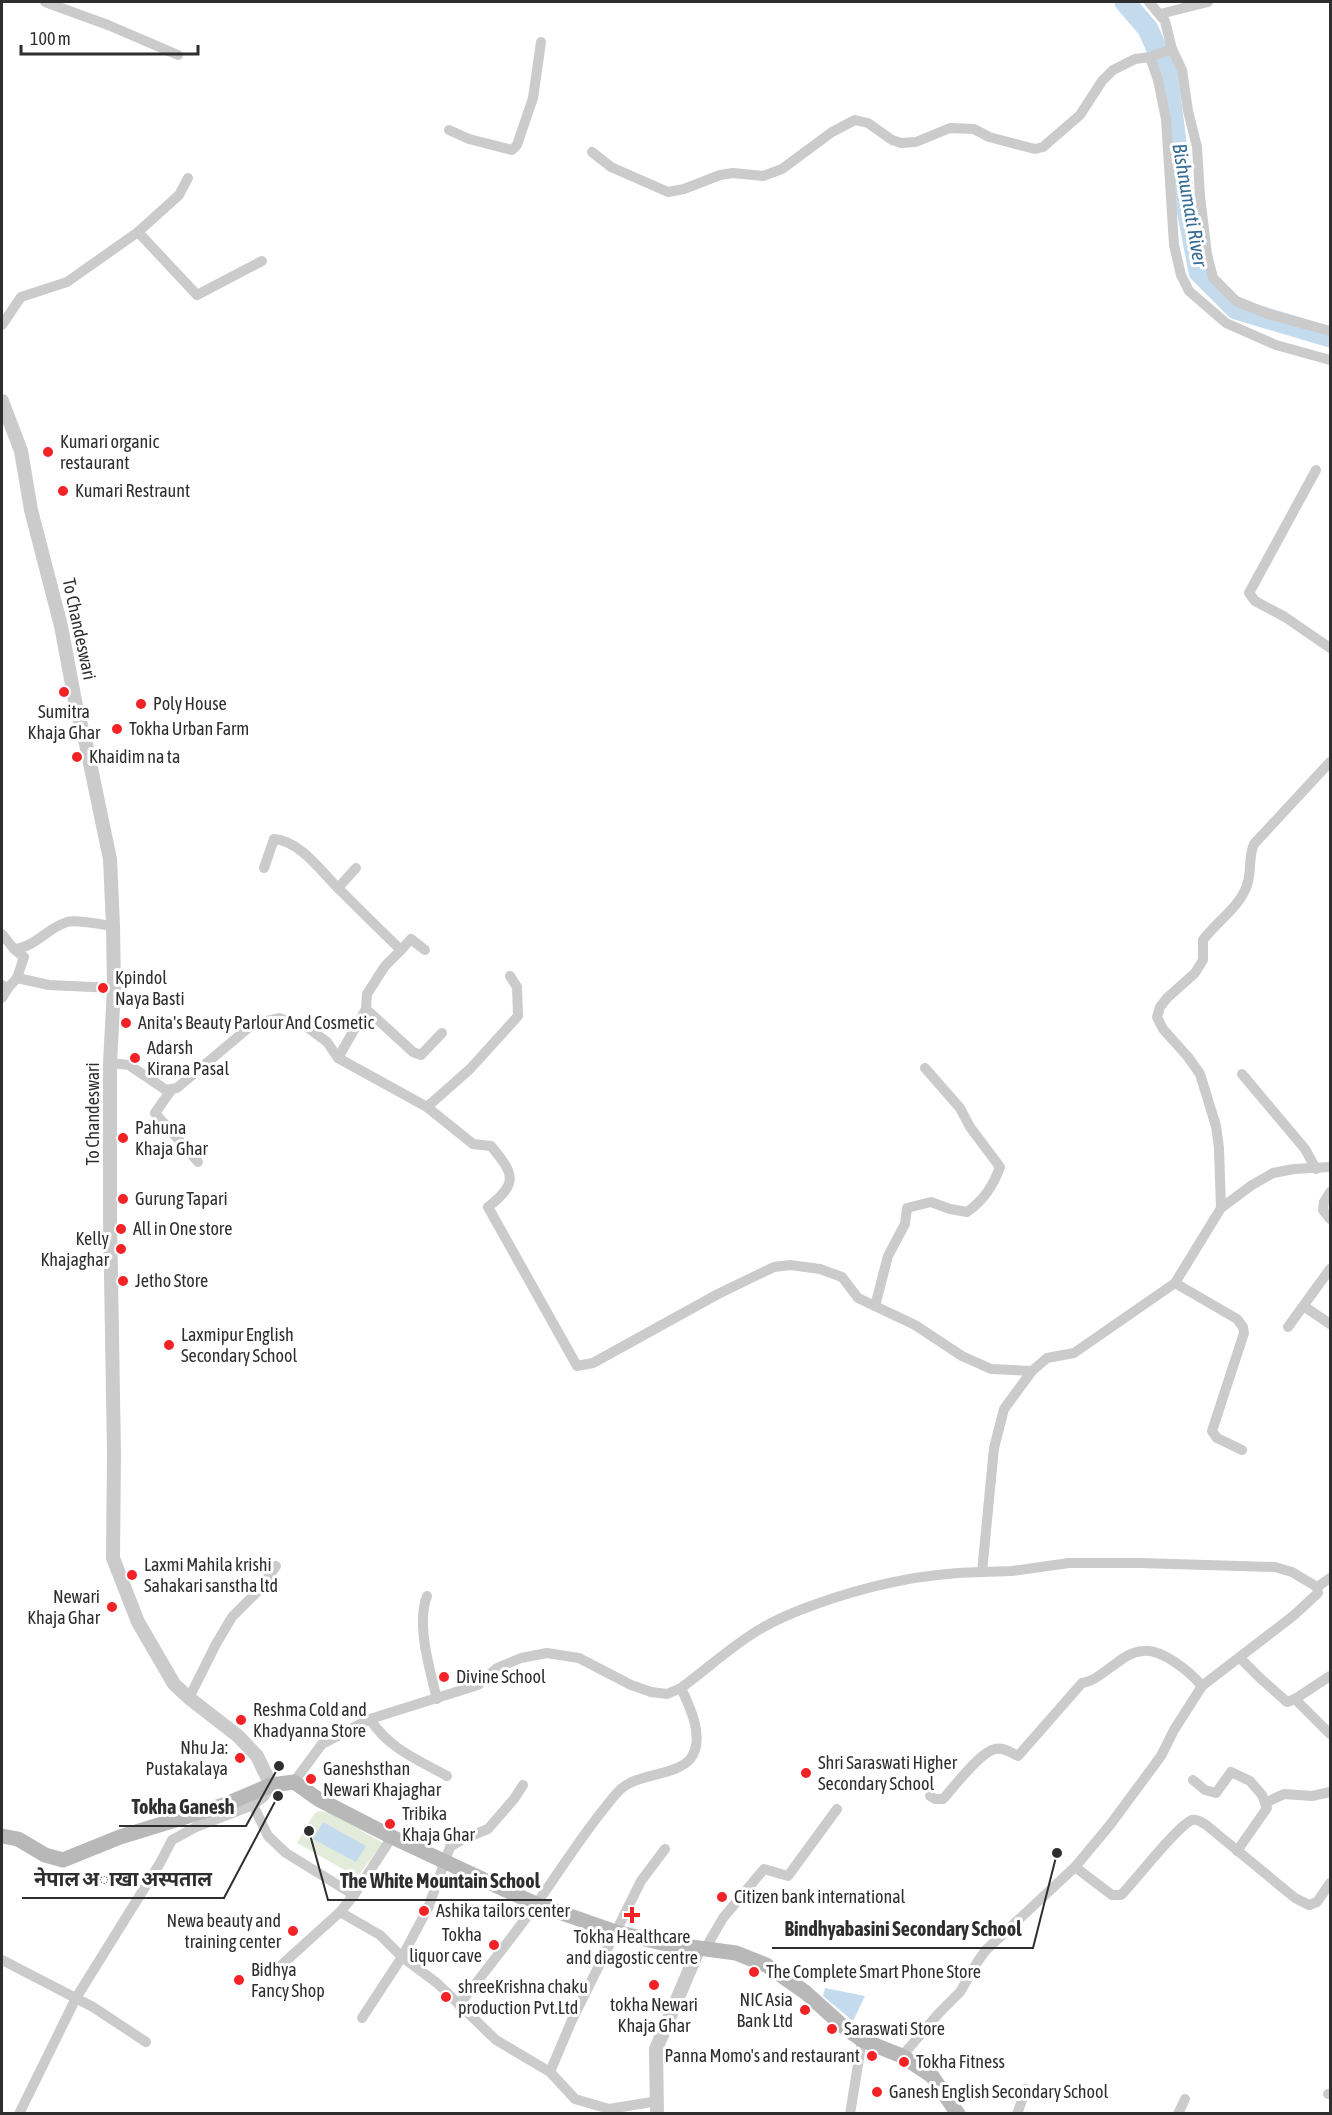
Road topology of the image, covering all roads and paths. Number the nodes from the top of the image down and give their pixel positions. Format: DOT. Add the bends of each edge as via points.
graph roads {
  1 [pos="45,2"];
  2 [pos="1149,2"];
  3 [pos="1208,2"];
  4 [pos="1160,14"];
  5 [pos="541,42"];
  6 [pos="1168,50"];
  7 [pos="178,55"];
  8 [pos="1150,57"];
  9 [pos="449,130"];
  10 [pos="592,152"];
  11 [pos="188,178"];
  12 [pos="138,232"];
  13 [pos="262,261"];
  14 [pos="2,325"];
  15 [pos="1330,331"];
  16 [pos="1330,360"];
  17 [pos="2,400"];
  18 [pos="1316,470"];
  19 [pos="1330,648"];
  20 [pos="1330,762"];
  21 [pos="264,868"];
  22 [pos="356,868"];
  23 [pos="338,888"];
  24 [pos="113,926"];
  25 [pos="2,934"];
  26 [pos="14,949"];
  27 [pos="401,950"];
  28 [pos="425,950"];
  29 [pos="510,976"];
  30 [pos="17,978"];
  31 [pos="5,987"];
  32 [pos="114,988"];
  33 [pos="2,998"];
  34 [pos="366,1009"];
  35 [pos="442,1033"];
  36 [pos="338,1058"];
  37 [pos="110,1063"];
  38 [pos="926,1068"];
  39 [pos="1242,1074"];
  40 [pos="172,1089"];
  41 [pos="427,1107"];
  42 [pos="198,1162"];
  43 [pos="1316,1168"];
  44 [pos="1330,1170"];
  45 [pos="1330,1192"];
  46 [pos="1221,1208"];
  47 [pos="1330,1219"];
  48 [pos="1330,1269"];
  49 [pos="1175,1283"];
  50 [pos="875,1306"];
  51 [pos="1305,1306"];
  52 [pos="1330,1324"];
  53 [pos="1288,1327"];
  54 [pos="1032,1371"];
  55 [pos="1242,1450"];
  56 [pos="276,1566"];
  57 [pos="982,1572"];
  58 [pos="1330,1578"];
  59 [pos="1317,1587"];
  60 [pos="427,1596"];
  61 [pos="1240,1658"];
  62 [pos="1330,1676"];
  63 [pos="1202,1686"];
  64 [pos="681,1688"];
  65 [pos="189,1698"];
  66 [pos="437,1699"];
  67 [pos="1295,1699"];
  68 [pos="370,1719"];
  69 [pos="1330,1734"];
  70 [pos="447,1776"];
  71 [pos="1193,1780"];
  72 [pos="294,1782"];
  73 [pos="271,1785"];
  74 [pos="523,1785"];
  75 [pos="1330,1792"];
  76 [pos="930,1796"];
  77 [pos="1265,1803"];
  78 [pos="253,1805"];
  79 [pos="837,1809"];
  80 [pos="2,1836"];
  81 [pos="392,1836"];
  82 [pos="665,1850"];
  83 [pos="1237,1851"];
  84 [pos="444,1860"];
  85 [pos="1075,1867"];
  86 [pos="1330,1883"];
  87 [pos="354,1895"];
  88 [pos="536,1904"];
  89 [pos="340,1912"];
  90 [pos="616,1932"];
  91 [pos="702,1948"];
  92 [pos="402,1957"];
  93 [pos="2,1960"];
  94 [pos="277,1969"];
  95 [pos="76,1998"];
  96 [pos="459,2005"];
  97 [pos="362,2018"];
  98 [pos="862,2040"];
  99 [pos="146,2042"];
  100 [pos="902,2056"];
  101 [pos="550,2072"];
  102 [pos="1026,2089"];
  103 [pos="1185,2099"];
  104 [pos="658,2107"];
  105 [pos="608,2111"];
  106 [pos="19,2114"];
  107 [pos="850,2114"];
  108 [pos="958,2114"];
  109 [pos="1017,2114"];
  110 [pos="1178,2114"];
  1 -- 7 [label="street"];
  2 -- 4 [label="street"];
  3 -- 4 [label="street"];
  4 -- 6 [label="street" via="1165,21"];
  5 -- 9 [label="street" via="533,98 512,150"];
  6 -- 8 [label="street"];
  6 -- 15 [label="street" via="1182,70 1197,147 1207,254 1213,278 1236,301"];
  8 -- 10 [label="street" via="1135,59 1113,70 1080,115 1043,147 1035,149 974,129 950,128 916,142 901,143 855,120 831,132 782,169 763,176 720,175 668,192 611,167"];
  8 -- 16 [label="street" via="1166,119 1174,244 1189,291 1226,323 1276,345"];
  11 -- 12 [label="street" via="179,195"];
  12 -- 13 [label="street" via="197,295"];
  12 -- 14 [label="street" via="67,282 21,297"];
  17 -- 24 [label="street, To Chandeswari" via="21,451 31,510 86,744 110,859"];
  18 -- 19 [label="street" via="1249,593 1255,601 1285,616"];
  20 -- 46 [label="street" via="1254,844 1249,853 1247,886 1203,940 1203,960 1195,973 1167,998 1157,1017 1200,1074 1220,1148"];
  21 -- 23 [label="street" via="277,838 305,854"];
  22 -- 23 [label="street"];
  23 -- 27 [label="street"];
  24 -- 26 [label="street" via="68,921 26,948"];
  24 -- 32 [label="street, To Chandeswari"];
  25 -- 26 [label="street"];
  26 -- 30 [label="street" via="24,957"];
  27 -- 28 [label="street" via="411,939"];
  27 -- 34 [label="street" via="367,994"];
  29 -- 41 [label="street" via="517,987 518,1016 471,1069"];
  30 -- 31 [label="street"];
  30 -- 32 [label="street" via="49,985"];
  31 -- 33 [label="street"];
  32 -- 37 [label="street, To Chandeswari"];
  34 -- 35 [label="street" via="421,1055"];
  34 -- 36 [label="street"];
  36 -- 40 [label="street" via="327,1042 307,1027 279,1018 253,1024"];
  36 -- 41 [label="street"];
  37 -- 40 [label="street" via="129,1065 166,1090"];
  37 -- 65 [label="street, To Chandeswari" via="113,1558 138,1622 174,1684"];
  38 -- 50 [label="street" via="960,1108 1000,1167 980,1203 967,1212 931,1202 907,1208 905,1224 888,1256"];
  39 -- 43 [label="street" via="1305,1149"];
  40 -- 42 [label="street" via="155,1113"];
  41 -- 50 [label="street" via="473,1144 490,1146 505,1164 510,1185 488,1207 577,1366 593,1364 774,1267 820,1269 842,1277 858,1298"];
  43 -- 44 [label="street"];
  43 -- 46 [label="street" via="1273,1173"];
  45 -- 47 [label="street" via="1323,1210"];
  46 -- 49 [label="street"];
  48 -- 51 [label="street"];
  49 -- 54 [label="street" via="1074,1353 1047,1358"];
  49 -- 55 [label="street" via="1237,1319 1243,1327 1212,1431 1217,1438"];
  50 -- 54 [label="street" via="991,1369"];
  51 -- 52 [label="street"];
  51 -- 53 [label="street"];
  54 -- 57 [label="street" via="1004,1409 994,1448"];
  56 -- 65 [label="street" via="232,1617"];
  57 -- 59 [label="street" via="1012,1572 1069,1563 1269,1566 1292,1572"];
  57 -- 64 [label="street" via="954,1572 883,1583 831,1598 761,1628"];
  58 -- 59 [label="street"];
  59 -- 61 [label="street" via="1318,1593 1309,1602"];
  60 -- 66 [label="street" via="423,1607 426,1654"];
  61 -- 63 [label="street"];
  61 -- 67 [label="street" via="1287,1702"];
  62 -- 67 [label="street"];
  63 -- 76 [label="street" via="1165,1656 1146,1650 1129,1654 1092,1682 1082,1683 1018,1756 994,1749 943,1799"];
  63 -- 85 [label="street" via="1161,1756"];
  64 -- 66 [label="street" via="668,1694 651,1692 579,1658 547,1653 497,1668 478,1685"];
  64 -- 88 [label="street" via="697,1737 690,1759 621,1788"];
  65 -- 73 [label="street, To Chandeswari" via="257,1756"];
  66 -- 68 [label="street"];
  67 -- 69 [label="street"];
  68 -- 70 [label="street" via="392,1745"];
  68 -- 72 [label="street" via="322,1744"];
  71 -- 77 [label="street" via="1205,1790 1216,1792 1232,1772 1250,1781"];
  72 -- 73 [label="main road"];
  72 -- 81 [label="main road" via="318,1799"];
  73 -- 78 [label="street"];
  73 -- 80 [label="main road" via="63,1860 45,1855 18,1839"];
  74 -- 84 [label="street" via="488,1829 450,1847"];
  75 -- 77 [label="street" via="1312,1796 1284,1794"];
  77 -- 83 [label="street" via="1267,1808"];
  78 -- 87 [label="street" via="268,1836 286,1853"];
  78 -- 95 [label="street" via="172,1840"];
  79 -- 91 [label="street" via="788,1876 764,1869"];
  81 -- 84 [label="main road"];
  81 -- 87 [label="street"];
  82 -- 90 [label="street" via="640,1881"];
  83 -- 85 [label="street" via="1205,1824 1191,1820 1121,1895 1112,1895"];
  83 -- 86 [label="street" via="1309,1905 1317,1902"];
  84 -- 88 [label="main road"];
  84 -- 92 [label="street" via="428,1908"];
  85 -- 100 [label="street" via="986,1950 960,1992"];
  87 -- 89 [label="street"];
  88 -- 90 [label="main road"];
  88 -- 96 [label="street"];
  89 -- 92 [label="street" via="380,1935"];
  89 -- 94 [label="street"];
  90 -- 91 [label="main road"];
  90 -- 101 [label="street"];
  91 -- 98 [label="main road" via="736,1953 766,1965"];
  91 -- 104 [label="street" via="656,2049"];
  92 -- 96 [label="street"];
  92 -- 97 [label="street"];
  93 -- 95 [label="street"];
  95 -- 99 [label="street"];
  95 -- 106 [label="street"];
  96 -- 101 [label="street" via="496,2040"];
  98 -- 100 [label="main road"];
  98 -- 107 [label="street"];
  100 -- 108 [label="main road" via="932,2076"];
  101 -- 105 [label="street" via="575,2099"];
  102 -- 109 [label="street"];
  103 -- 110 [label="street"];
  104 -- 105 [label="street"];
}
